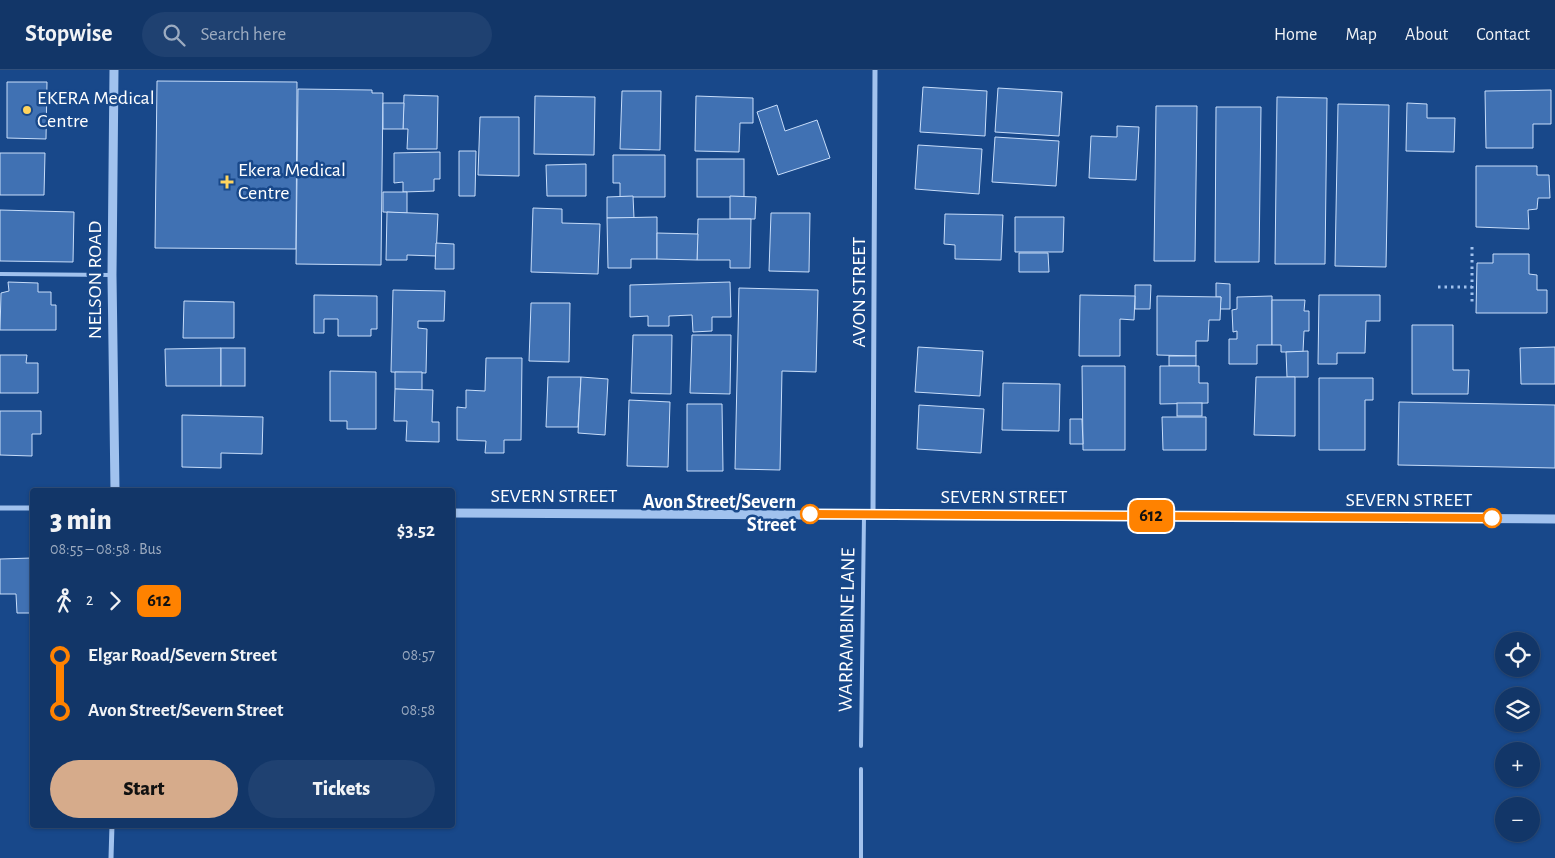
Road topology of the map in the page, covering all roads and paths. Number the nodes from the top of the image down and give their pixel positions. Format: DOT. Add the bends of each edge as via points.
graph roads {
  1 [pos="114,70"];
  2 [pos="875,70"];
  3 [pos="1472,247"];
  4 [pos="0,274"];
  5 [pos="112,275"];
  6 [pos="1438,287"];
  7 [pos="1472,287"];
  8 [pos="1472,304"];
  9 [pos="114,488"];
  10 [pos="0,508"];
  11 [pos="30,508"];
  12 [pos="455,513"];
  13 [pos="868,514"];
  14 [pos="1555,519"];
  15 [pos="861,746"];
  16 [pos="861,769"];
  17 [pos="112,828"];
  18 [pos="111,858"];
  19 [pos="861,858"];
  1 -- 5 [label="street, NELSON ROAD"];
  2 -- 13 [label="street, AVON STREET"];
  3 -- 7 [label="path"];
  4 -- 5 [label="lane"];
  5 -- 9 [label="street, NELSON ROAD"];
  6 -- 7 [label="path"];
  7 -- 8 [label="path"];
  10 -- 11 [label="street"];
  12 -- 13 [label="street, SEVERN STREET"];
  13 -- 14 [label="street, SEVERN STREET"];
  13 -- 15 [label="lane, WARRAMBINE LANE"];
  16 -- 19 [label="lane"];
  17 -- 18 [label="street"];
}
